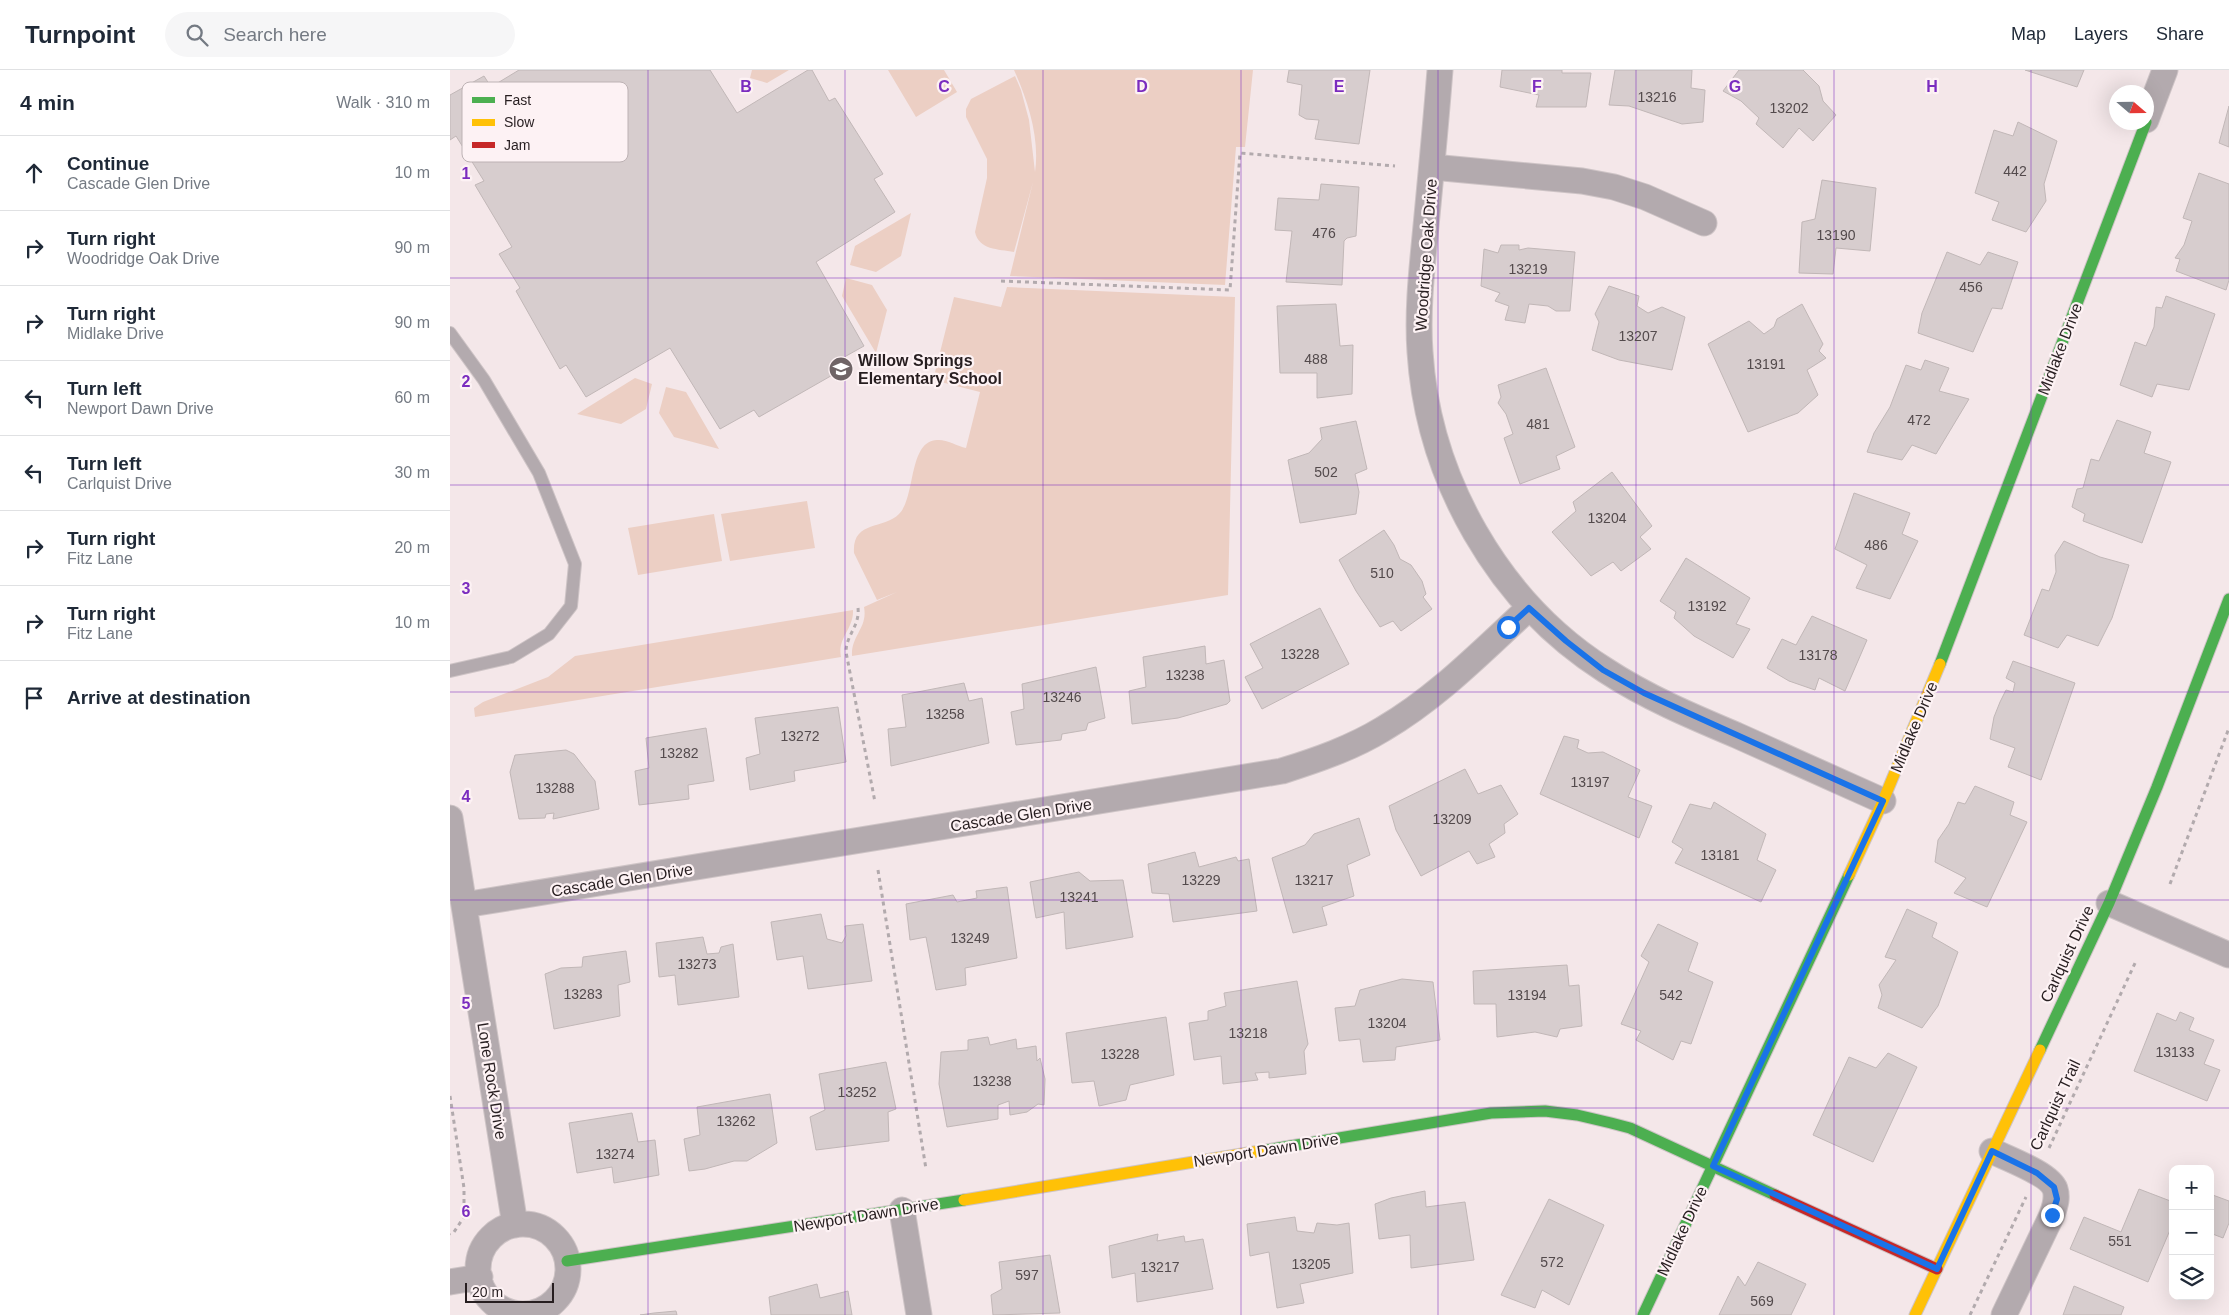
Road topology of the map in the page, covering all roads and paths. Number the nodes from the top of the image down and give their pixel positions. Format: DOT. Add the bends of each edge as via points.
graph roads {
  1 [pos="1440,70"];
  2 [pos="2165,70"];
  3 [pos="2154,100"];
  4 [pos="2143,130"];
  5 [pos="1395,166"];
  6 [pos="1432,168"];
  7 [pos="1704,223"];
  8 [pos="1001,281"];
  9 [pos="450,334"];
  10 [pos="2229,599"];
  11 [pos="858,608"];
  12 [pos="1529,608"];
  13 [pos="450,671"];
  14 [pos="2229,728"];
  15 [pos="1883,801"];
  16 [pos="875,802"];
  17 [pos="450,818"];
  18 [pos="878,870"];
  19 [pos="2170,884"];
  20 [pos="2108,903"];
  21 [pos="464,905"];
  22 [pos="2229,955"];
  23 [pos="2136,960"];
  24 [pos="450,1096"];
  25 [pos="1992,1151"];
  26 [pos="1713,1166"];
  27 [pos="926,1169"];
  28 [pos="2037,1173"];
  29 [pos="902,1210"];
  30 [pos="515,1225"];
  31 [pos="450,1234"];
  32 [pos="567,1261"];
  33 [pos="1937,1269"];
  34 [pos="480,1277"];
  35 [pos="450,1282"];
  36 [pos="528,1314"];
  37 [pos="919,1315"];
  38 [pos="1643,1315"];
  39 [pos="1915,1315"];
  40 [pos="1970,1315"];
  41 [pos="2004,1315"];
  1 -- 6 [label="street, Woodridge Oak Drive"];
  2 -- 3 [label="street, Midlake Drive"];
  4 -- 15 [label="street, Midlake Drive" via="1946,651"];
  5 -- 8 [label="path" via="1240,153 1230,290"];
  6 -- 7 [label="street" via="1614,187 1646,197"];
  6 -- 12 [label="street, Woodridge Oak Drive" via="1419,304 1420,354 1427,401 1439,450 1456,496 1499,571"];
  9 -- 13 [label="lane" via="484,380 538,473 575,564 571,606 549,634 511,657"];
  10 -- 20 [label="street, Carlquist Drive" via="2157,787"];
  11 -- 16 [label="path" via="859,618 846,642 846,652"];
  12 -- 15 [label="street, Woodridge Oak Drive" via="1603,670 1644,693"];
  12 -- 21 [label="street, Cascade Glen Drive" via="1438,692 1383,729 1328,756 1282,772"];
  14 -- 19 [label="path"];
  15 -- 26 [label="street, Midlake Drive"];
  17 -- 21 [label="street, Lone Rock Drive"];
  18 -- 27 [label="path"];
  20 -- 22 [label="street"];
  20 -- 25 [label="street, Carlquist Drive"];
  21 -- 30 [label="street, Lone Rock Drive"];
  23 -- 28 [label="path, Carlquist Trail"];
  24 -- 31 [label="path" via="464,1217"];
  25 -- 28 [label="street"];
  25 -- 33 [label="street, Carlquist Drive"];
  26 -- 29 [label="street, Newport Dawn Drive" via="1630,1128 1596,1117 1561,1110 1526,1109"];
  26 -- 33 [label="street, Newport Dawn Drive"];
  26 -- 38 [label="street, Midlake Drive"];
  28 -- 40 [label="path, Carlquist Trail"];
  28 -- 41 [label="street" via="2054,1187 2057,1199"];
  29 -- 32 [label="street, Newport Dawn Drive"];
  29 -- 37 [label="street"];
  30 -- 32 [label="street" via="529,1224 550,1232 561,1245"];
  30 -- 34 [label="street" via="496,1232 488,1241 478,1262"];
  32 -- 36 [label="street" via="566,1279 559,1296"];
  33 -- 39 [label="street, Carlquist Drive"];
  34 -- 35 [label="street"];
  34 -- 36 [label="street" via="481,1285 495,1304 505,1310"];
}
